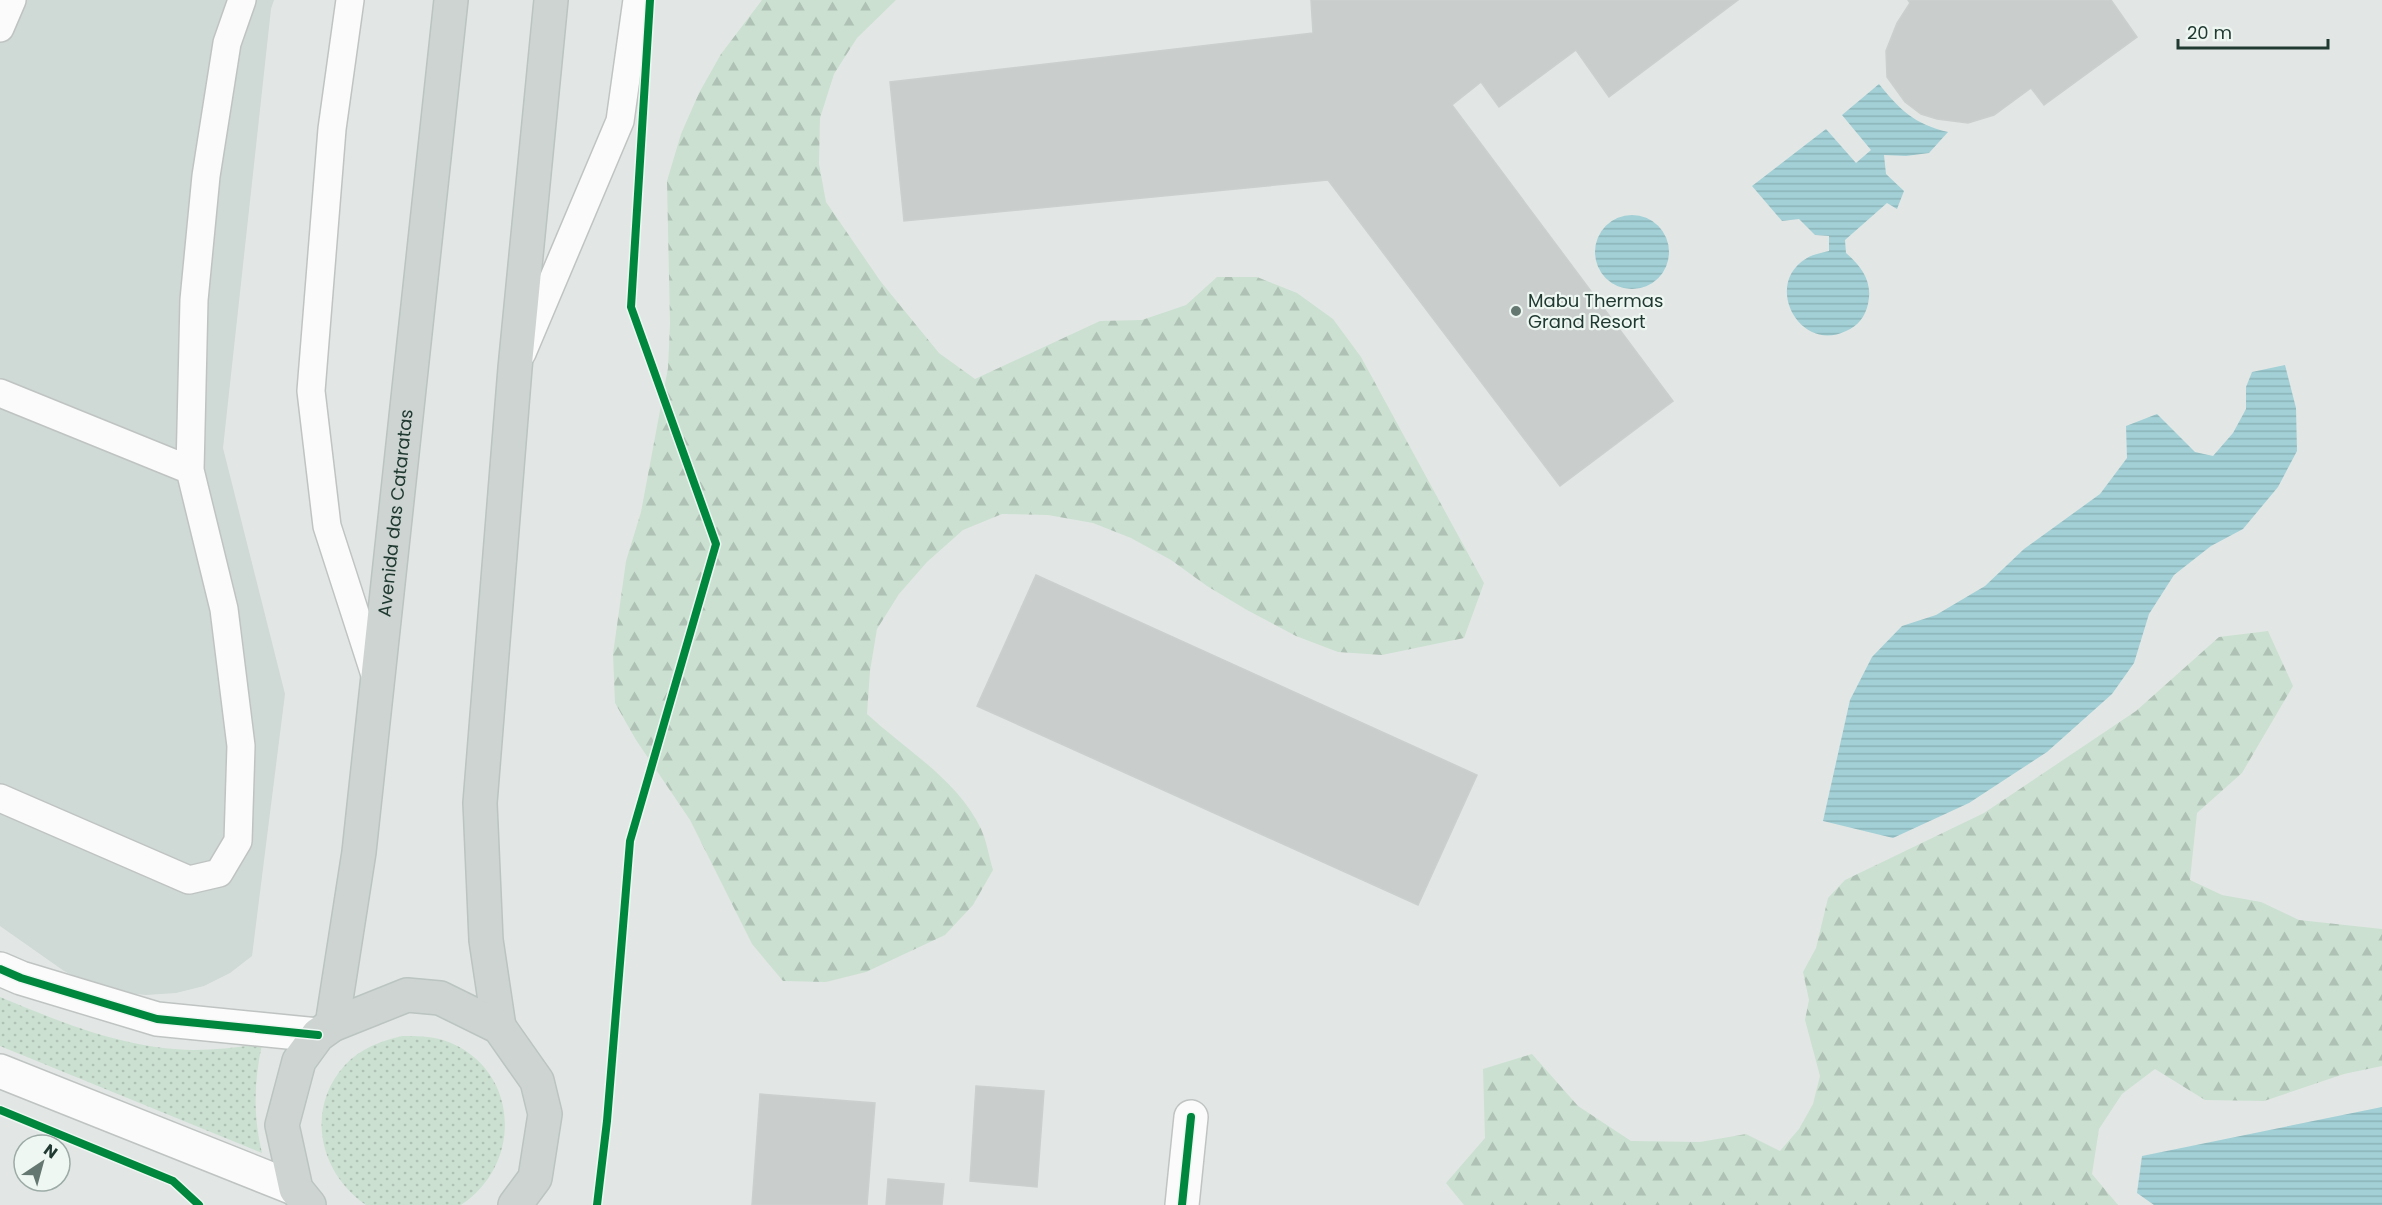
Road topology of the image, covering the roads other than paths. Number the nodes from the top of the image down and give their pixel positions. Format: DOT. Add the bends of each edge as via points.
graph roads {
  1 [pos="12,0"];
  2 [pos="242,0"];
  3 [pos="350,0"];
  4 [pos="451,0"];
  5 [pos="551,0"];
  6 [pos="637,0"];
  7 [pos="0,28"];
  8 [pos="515,368"];
  9 [pos="0,393"];
  10 [pos="190,470"];
  11 [pos="377,679"];
  12 [pos="0,798"];
  13 [pos="0,969"];
  14 [pos="499,1027"];
  15 [pos="325,1030"];
  16 [pos="0,1071"];
  17 [pos="1191,1117"];
  18 [pos="303,1197"];
  19 [pos="515,1205"];
  20 [pos="1182,1205"];
  1 -- 7 [label="lane"];
  2 -- 10 [label="lane" via="227,43 206,176 194,300"];
  3 -- 11 [label="lane" via="332,129 311,391 327,526"];
  4 -- 11 [label="main road, Avenida das Cataratas"];
  5 -- 8 [label="main road"];
  6 -- 8 [label="lane" via="620,121"];
  8 -- 14 [label="main road" via="480,803 486,940"];
  9 -- 10 [label="lane"];
  10 -- 12 [label="lane" via="224,609 241,746 238,841 229,857 219,873 189,880"];
  11 -- 15 [label="main road, Avenida das Cataratas" via="358,852"];
  13 -- 15 [label="street" via="157,1020"];
  14 -- 15 [label="main road" via="440,998 407,995"];
  14 -- 19 [label="main road" via="537,1081 545,1114 536,1178"];
  15 -- 18 [label="main road" via="299,1061 282,1125"];
  16 -- 18 [label="street"];
  17 -- 20 [label="street"];
}
